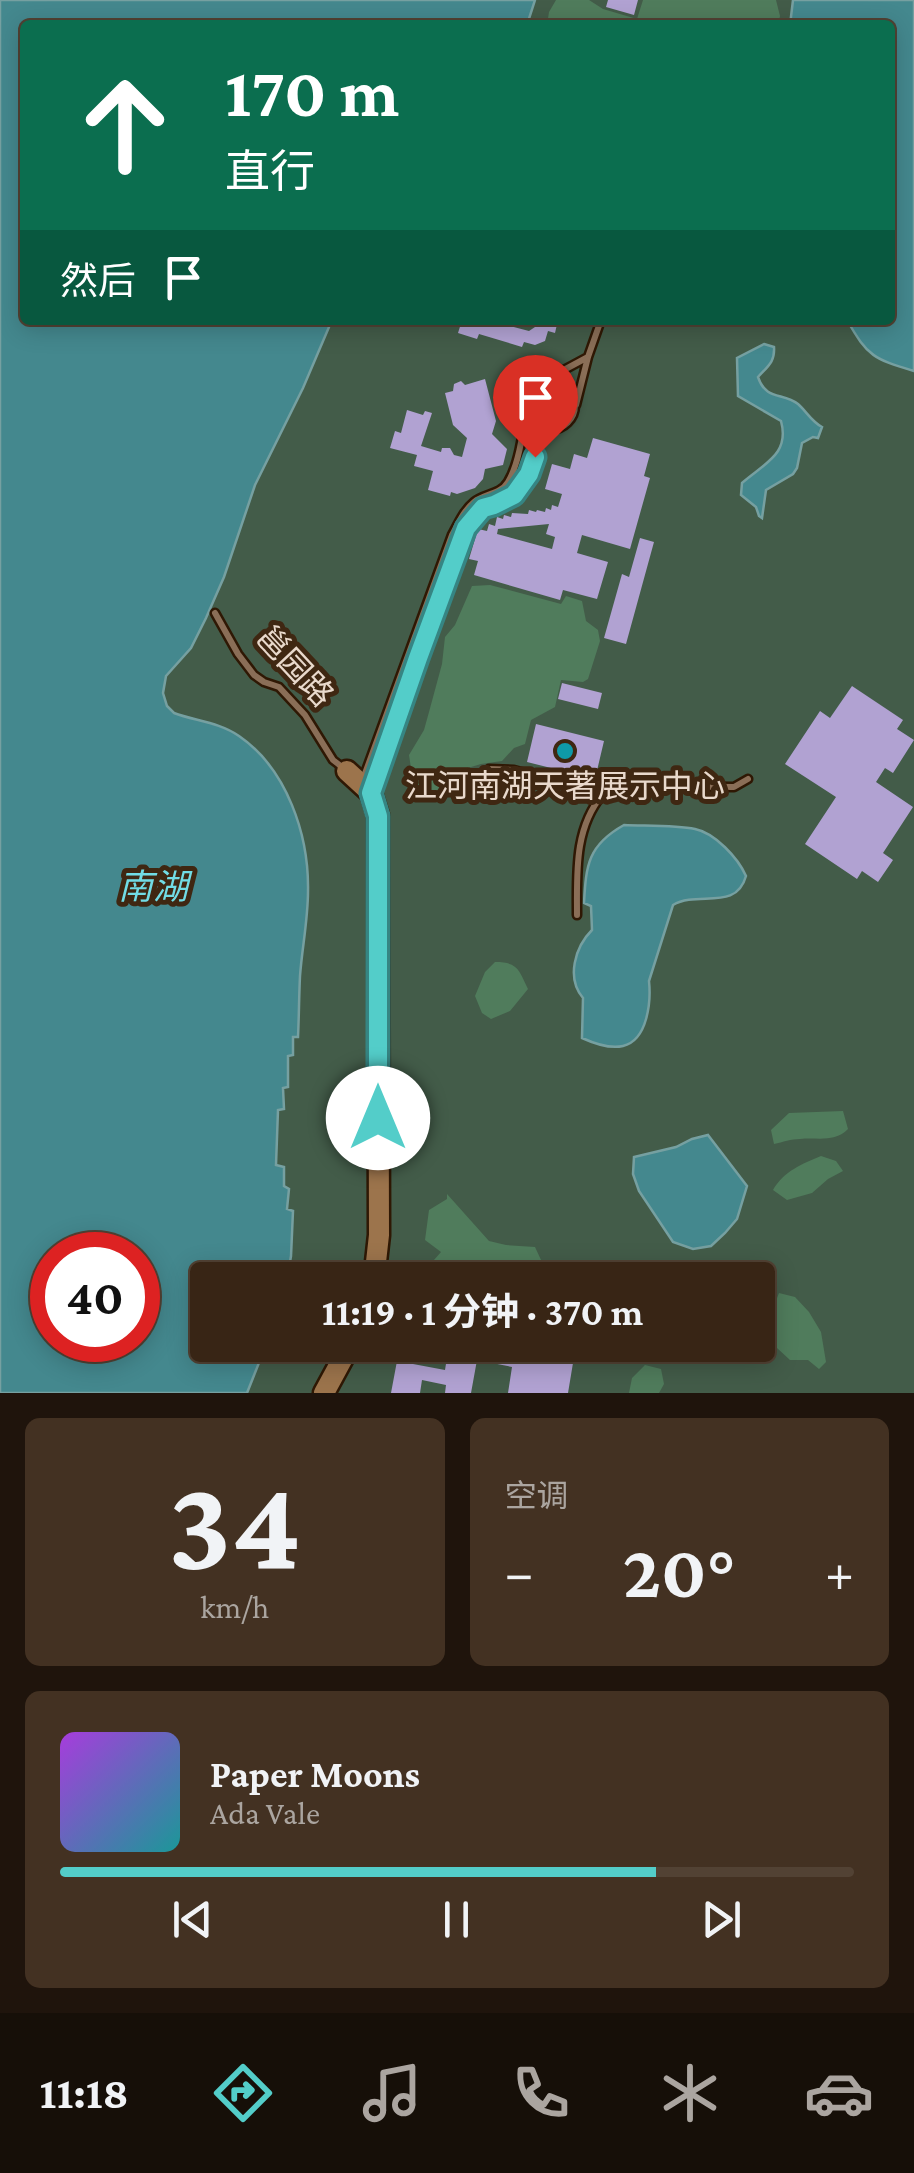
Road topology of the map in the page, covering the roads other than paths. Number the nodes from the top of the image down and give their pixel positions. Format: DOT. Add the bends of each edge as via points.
graph roads {
  1 [pos="600,325"];
  2 [pos="588,357"];
  3 [pos="537,384"];
  4 [pos="575,409"];
  5 [pos="526,412"];
  6 [pos="543,429"];
  7 [pos="216,613"];
  8 [pos="490,768"];
  9 [pos="748,779"];
  10 [pos="360,783"];
  11 [pos="603,794"];
  12 [pos="577,916"];
  13 [pos="376,1262"];
  14 [pos="340,1362"];
  15 [pos="324,1393"];
  1 -- 2 [label="lane"];
  2 -- 3 [label="lane"];
  2 -- 4 [label="lane"];
  3 -- 4 [label="lane" via="552,380 566,386"];
  3 -- 5 [label="lane"];
  4 -- 6 [label="lane" via="560,428"];
  5 -- 6 [label="lane"];
  5 -- 10 [label="lane" via="507,484 470,505 452,536"];
  6 -- 10 [label="lane" via="524,484 483,508 466,528 418,658"];
  7 -- 10 [label="lane, 邕园路" via="254,675 279,688 333,760"];
  8 -- 11 [label="lane"];
  9 -- 11 [label="lane" via="734,787 633,786"];
  10 -- 13 [label="street" via="378,816"];
  11 -- 12 [label="lane" via="580,841"];
  14 -- 15 [label="street"];
}
